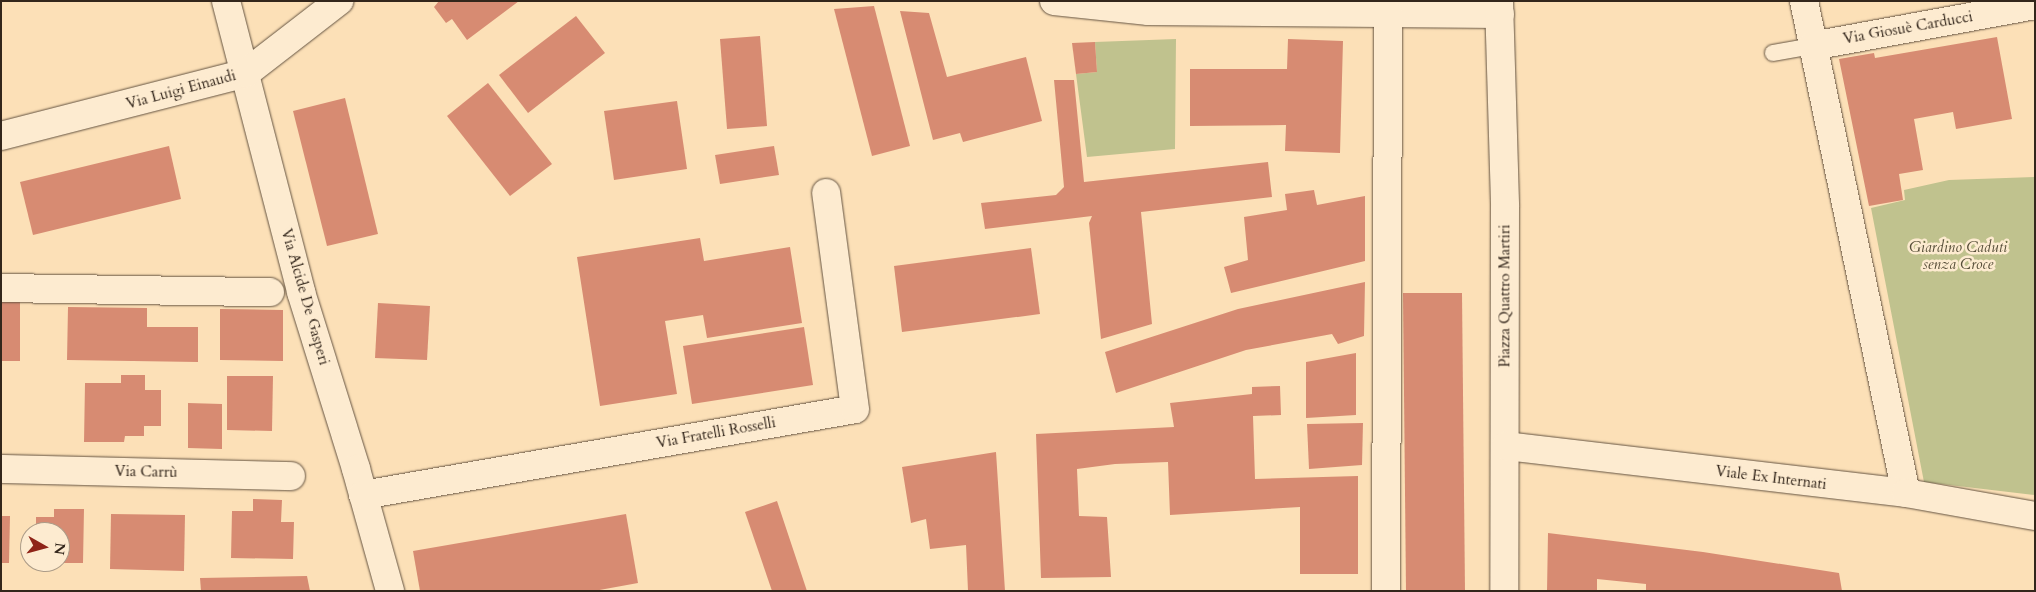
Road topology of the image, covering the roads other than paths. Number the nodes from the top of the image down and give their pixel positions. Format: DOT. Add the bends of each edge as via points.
graph roads {
  1 [pos="226,1"];
  2 [pos="339,1"];
  3 [pos="1054,1"];
  4 [pos="1804,1"];
  5 [pos="2035,5"];
  6 [pos="1500,8"];
  7 [pos="1388,14"];
  8 [pos="1812,46"];
  9 [pos="1773,52"];
  10 [pos="246,73"];
  11 [pos="1,136"];
  12 [pos="826,193"];
  13 [pos="1,288"];
  14 [pos="270,292"];
  15 [pos="1506,446"];
  16 [pos="1,469"];
  17 [pos="291,476"];
  18 [pos="1906,493"];
  19 [pos="363,495"];
  20 [pos="2035,516"];
  21 [pos="390,591"];
  22 [pos="1386,591"];
  23 [pos="1504,591"];
  1 -- 10 [label="street, Via Alcide De Gasperi"];
  2 -- 10 [label="street, Via Luigi Einaudi"];
  3 -- 7 [label="street" via="1148,11"];
  4 -- 8 [label="street"];
  5 -- 8 [label="street, Via Giosuè Carducci"];
  6 -- 7 [label="street"];
  6 -- 15 [label="street, Piazza Quattro Martiri"];
  7 -- 22 [label="street"];
  8 -- 9 [label="lane"];
  8 -- 18 [label="street"];
  10 -- 11 [label="street, Via Luigi Einaudi"];
  10 -- 19 [label="street, Via Alcide De Gasperi" via="301,292"];
  12 -- 19 [label="street, Via Fratelli Rosselli" via="855,409"];
  13 -- 14 [label="street"];
  15 -- 18 [label="street, Viale Ex Internati"];
  15 -- 23 [label="street, Piazza Quattro Martiri"];
  16 -- 17 [label="street, Via Carrù"];
  18 -- 20 [label="street, Viale Ex Internati"];
  19 -- 21 [label="street, Via Alcide De Gasperi"];
}
